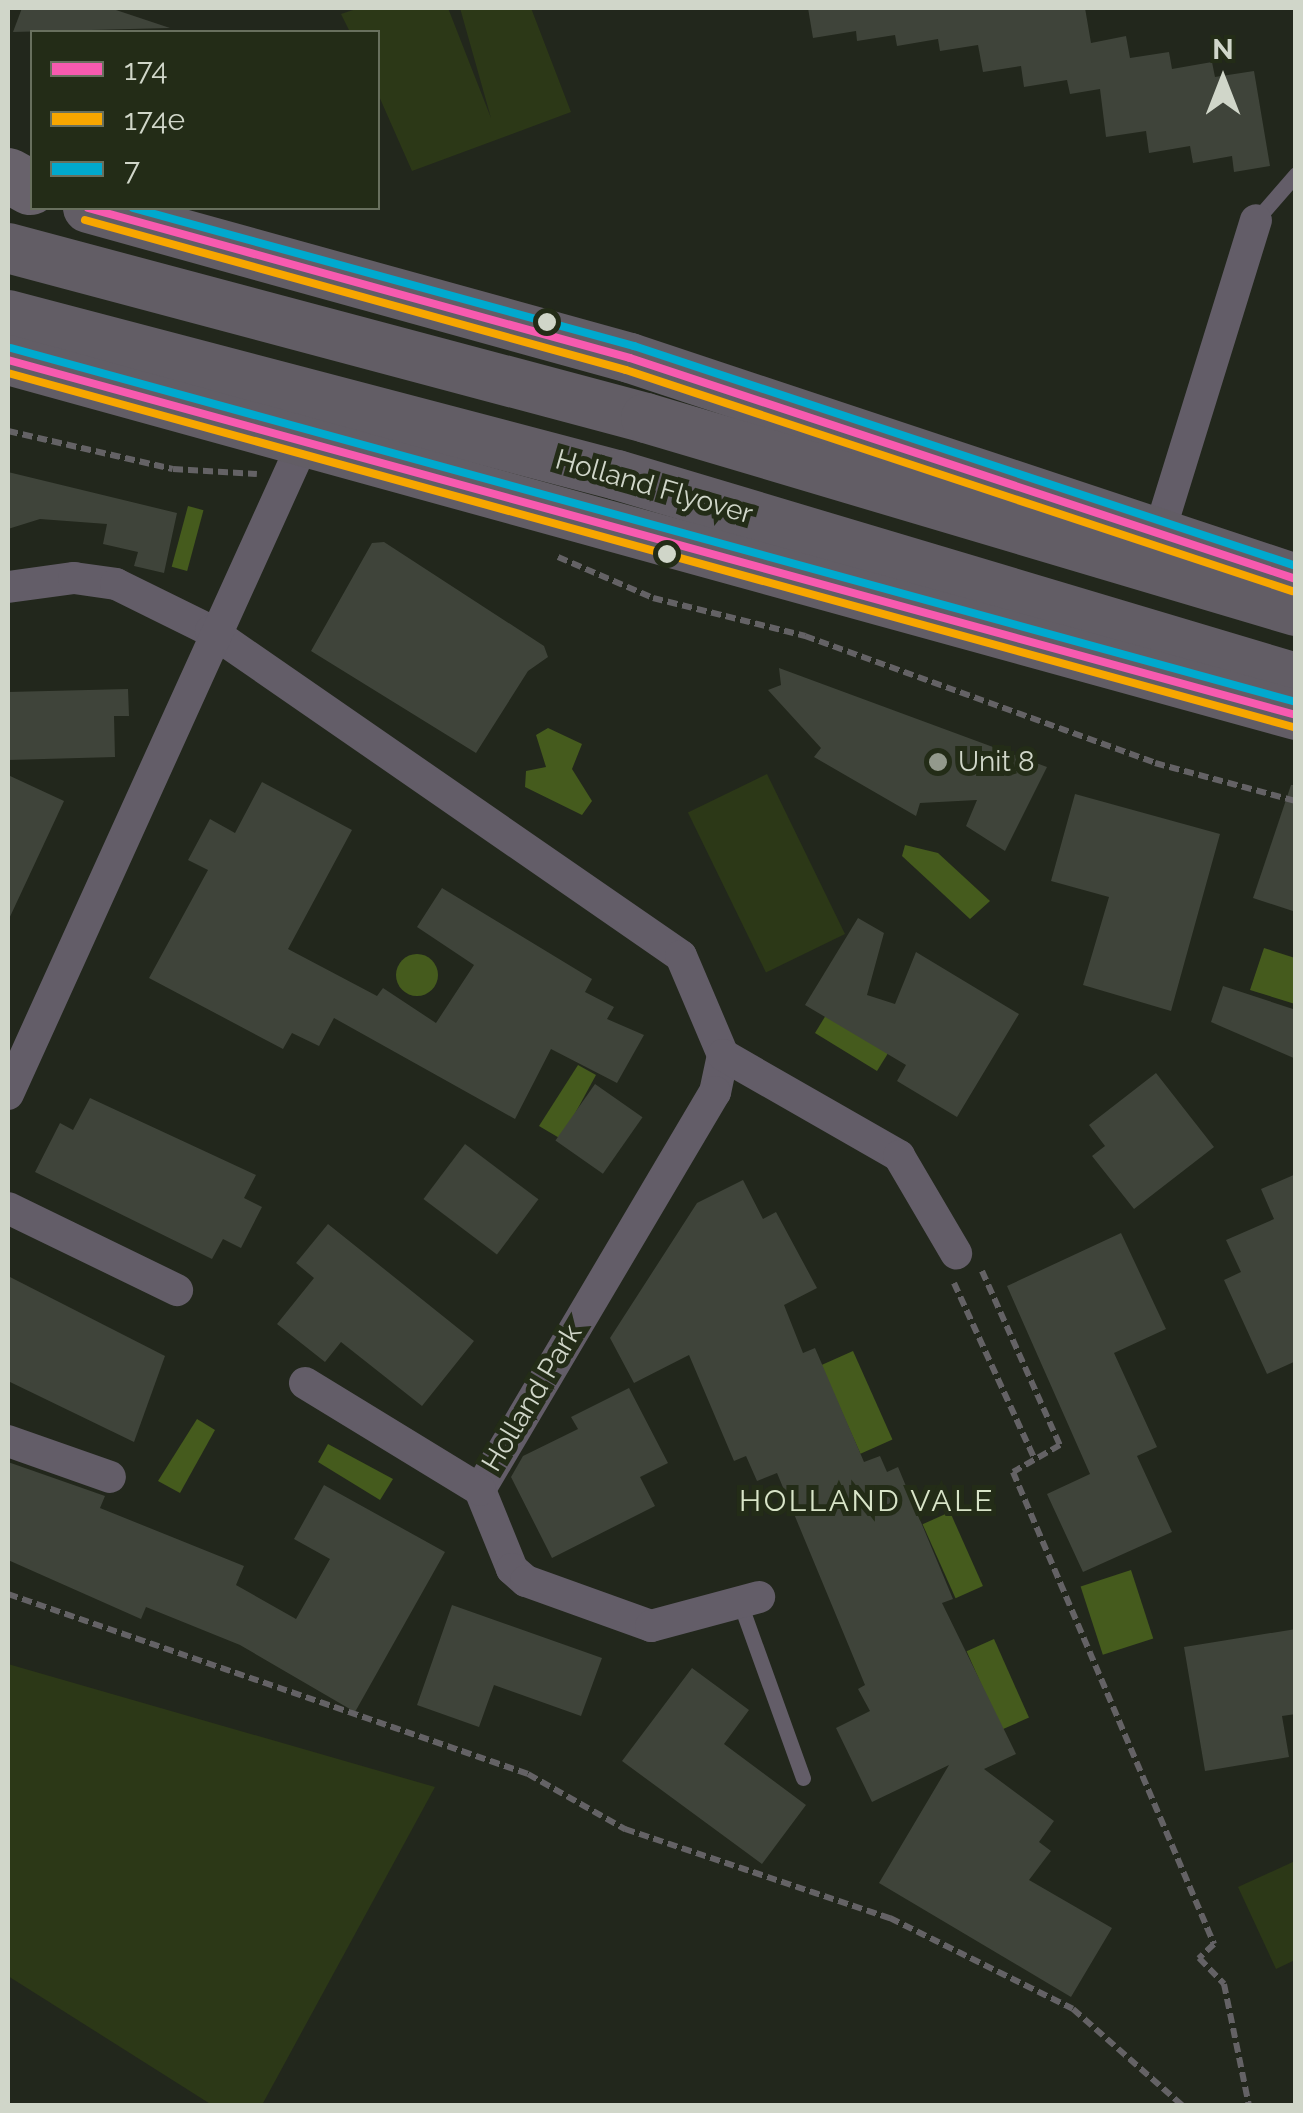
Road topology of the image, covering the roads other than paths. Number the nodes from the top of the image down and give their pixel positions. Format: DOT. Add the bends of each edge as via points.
graph roads {
  1 [pos="1296,174"];
  2 [pos="95,210"];
  3 [pos="1256,220"];
  4 [pos="8,248"];
  5 [pos="8,315"];
  6 [pos="8,360"];
  7 [pos="296,460"];
  8 [pos="1161,528"];
  9 [pos="1296,579"];
  10 [pos="8,586"];
  11 [pos="1296,611"];
  12 [pos="211,630"];
  13 [pos="1296,678"];
  14 [pos="1296,716"];
  15 [pos="723,1055"];
  16 [pos="8,1094"];
  17 [pos="8,1208"];
  18 [pos="956,1253"];
  19 [pos="177,1290"];
  20 [pos="305,1383"];
  21 [pos="8,1441"];
  22 [pos="110,1477"];
  23 [pos="480,1490"];
  24 [pos="750,1600"];
  25 [pos="803,1778"];
  1 -- 3 [label="lane"];
  2 -- 8 [label="main road" via="630,358"];
  3 -- 8 [label="street"];
  4 -- 11 [label="main road" via="646,418"];
  5 -- 13 [label="main road, Holland Flyover" via="617,475"];
  6 -- 7 [label="main road"];
  7 -- 12 [label="street"];
  7 -- 14 [label="main road"];
  8 -- 9 [label="main road"];
  10 -- 12 [label="street" via="74,578 116,584"];
  12 -- 15 [label="street" via="668,940"];
  12 -- 16 [label="street"];
  15 -- 18 [label="street" via="887,1146 936,1210"];
  15 -- 23 [label="street, Holland Park" via="715,1092"];
  17 -- 19 [label="street"];
  20 -- 23 [label="street"];
  21 -- 22 [label="street"];
  23 -- 24 [label="street, Holland Park" via="512,1569 526,1580 652,1626"];
  24 -- 25 [label="lane"];
}
